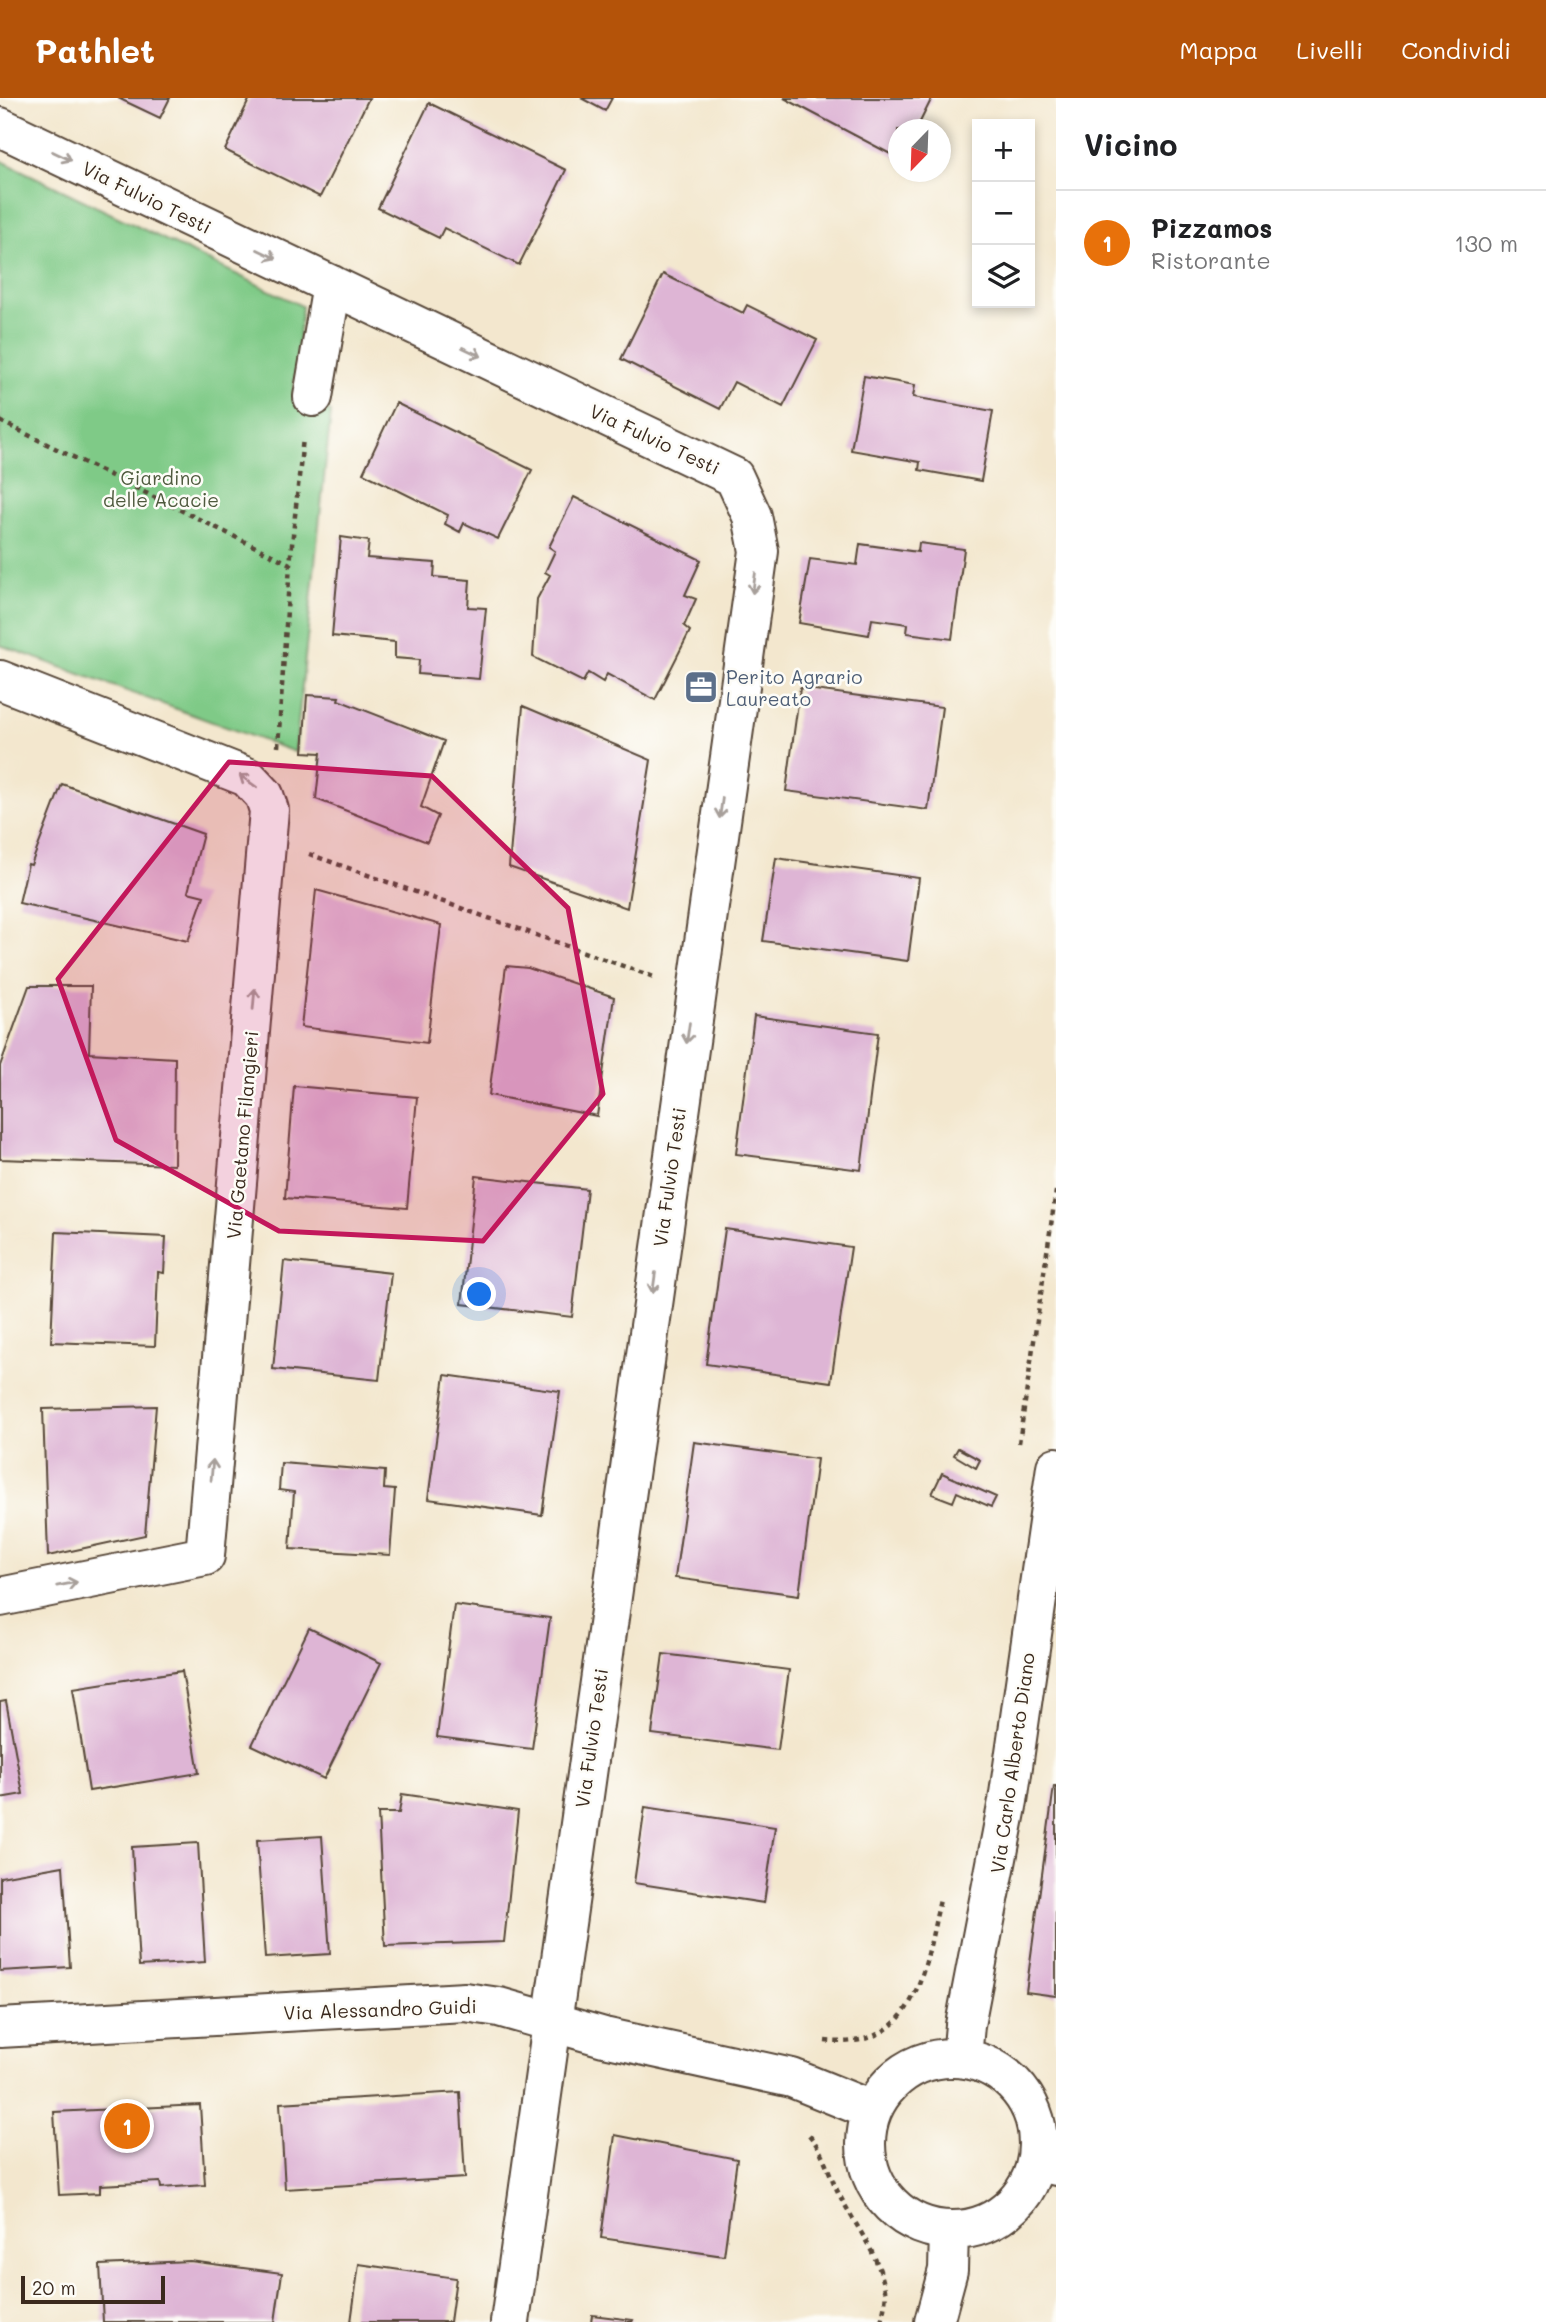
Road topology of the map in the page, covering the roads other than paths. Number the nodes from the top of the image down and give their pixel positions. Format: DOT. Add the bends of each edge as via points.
graph roads {
  1 [pos="0,127"];
  2 [pos="332,285"];
  3 [pos="313,397"];
  4 [pos="0,680"];
  5 [pos="1056,1467"];
  6 [pos="0,1597"];
  7 [pos="555,2021"];
  8 [pos="0,2028"];
  9 [pos="961,2058"];
  10 [pos="871,2110"];
  11 [pos="1047,2163"];
  12 [pos="948,2231"];
  13 [pos="510,2322"];
  14 [pos="934,2322"];
  1 -- 2 [label="street, Via Fulvio Testi, one-way"];
  2 -- 3 [label="street"];
  2 -- 7 [label="street, Via Fulvio Testi, one-way" via="734,477 752,516 759,551 694,992"];
  6 -- 4 [label="street, Via Gaetano Filangieri, one-way" via="205,1556 269,810 264,794 247,777"];
  5 -- 9 [label="street, Via Carlo Alberto Diano" via="1008,1801"];
  7 -- 8 [label="street, Via Alessandro Guidi" via="465,2002"];
  7 -- 10 [label="street, Via Alessandro Guidi" via="604,2037 792,2078"];
  7 -- 13 [label="street, Via Fulvio Testi"];
  9 -- 10 [label="street" via="931,2060 907,2069 887,2086"];
  9 -- 11 [label="street" via="985,2064 1010,2080 1029,2104"];
  10 -- 12 [label="street" via="865,2134 867,2162 877,2189 894,2210 919,2225"];
  11 -- 12 [label="street" via="1015,2205 995,2221 971,2230"];
  12 -- 14 [label="street" via="948,2270"];
}
